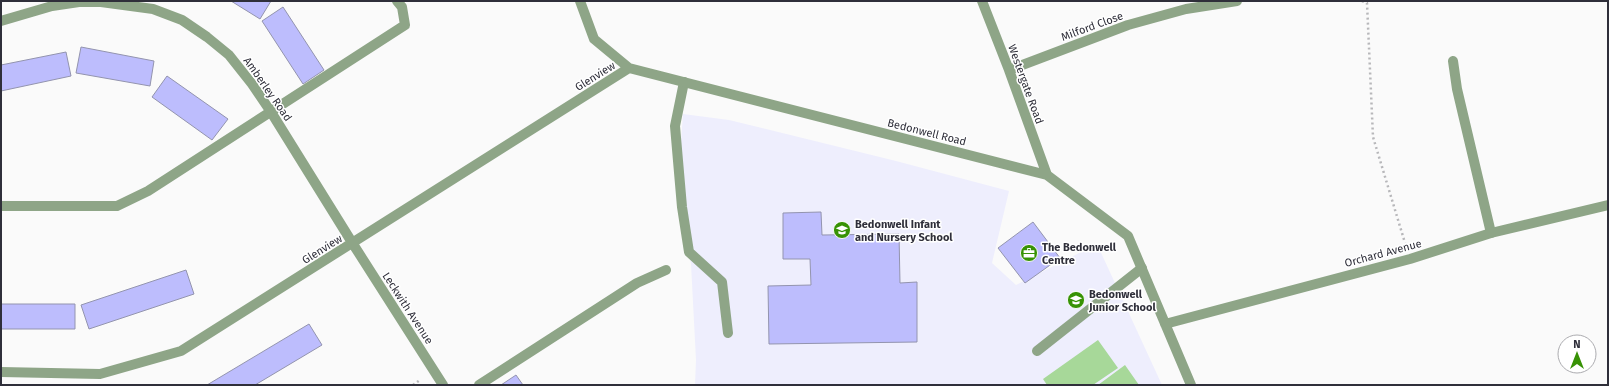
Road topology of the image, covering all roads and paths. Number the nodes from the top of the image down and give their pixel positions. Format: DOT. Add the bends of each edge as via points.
graph roads {
  1 [pos="398,1"];
  2 [pos="580,1"];
  3 [pos="982,1"];
  4 [pos="1237,1"];
  5 [pos="1362,1"];
  6 [pos="1185,5"];
  7 [pos="1,21"];
  8 [pos="1453,61"];
  9 [pos="629,68"];
  10 [pos="1009,70"];
  11 [pos="684,82"];
  12 [pos="271,112"];
  13 [pos="1047,175"];
  14 [pos="1608,205"];
  15 [pos="1,206"];
  16 [pos="1491,233"];
  17 [pos="353,244"];
  18 [pos="1410,259"];
  19 [pos="1142,268"];
  20 [pos="666,270"];
  21 [pos="1165,324"];
  22 [pos="728,333"];
  23 [pos="1037,351"];
  24 [pos="1,372"];
  25 [pos="443,385"];
  26 [pos="479,385"];
  27 [pos="1191,385"];
  1 -- 12 [label="street" via="402,7 405,25"];
  2 -- 9 [label="street, Bedonwell Road" via="594,39"];
  3 -- 10 [label="street, Westergate Road"];
  4 -- 6 [label="street, Milford Close"];
  5 -- 18 [label="path" via="1367,3 1373,137"];
  6 -- 10 [label="street, Milford Close"];
  7 -- 12 [label="street, Amberley Road" via="52,6 78,2 101,2 153,9 182,20 229,56"];
  8 -- 16 [label="street" via="1457,89"];
  9 -- 11 [label="street, Bedonwell Road"];
  9 -- 17 [label="street, Glenview"];
  10 -- 13 [label="street, Westergate Road"];
  11 -- 13 [label="street, Bedonwell Road"];
  11 -- 22 [label="street" via="675,126 689,252 722,282"];
  12 -- 15 [label="street" via="148,191 117,206"];
  12 -- 17 [label="street, Amberley Road"];
  13 -- 19 [label="street, Bedonwell Road" via="1128,236"];
  14 -- 16 [label="street, Orchard Avenue"];
  16 -- 18 [label="street, Orchard Avenue"];
  17 -- 24 [label="street, Glenview" via="181,351 100,374"];
  17 -- 25 [label="street, Leckwith Avenue"];
  18 -- 21 [label="street, Orchard Avenue"];
  19 -- 21 [label="street, Bedonwell Road"];
  19 -- 23 [label="street"];
  20 -- 26 [label="street" via="637,283"];
  21 -- 27 [label="street, Bedonwell Road"];
}
